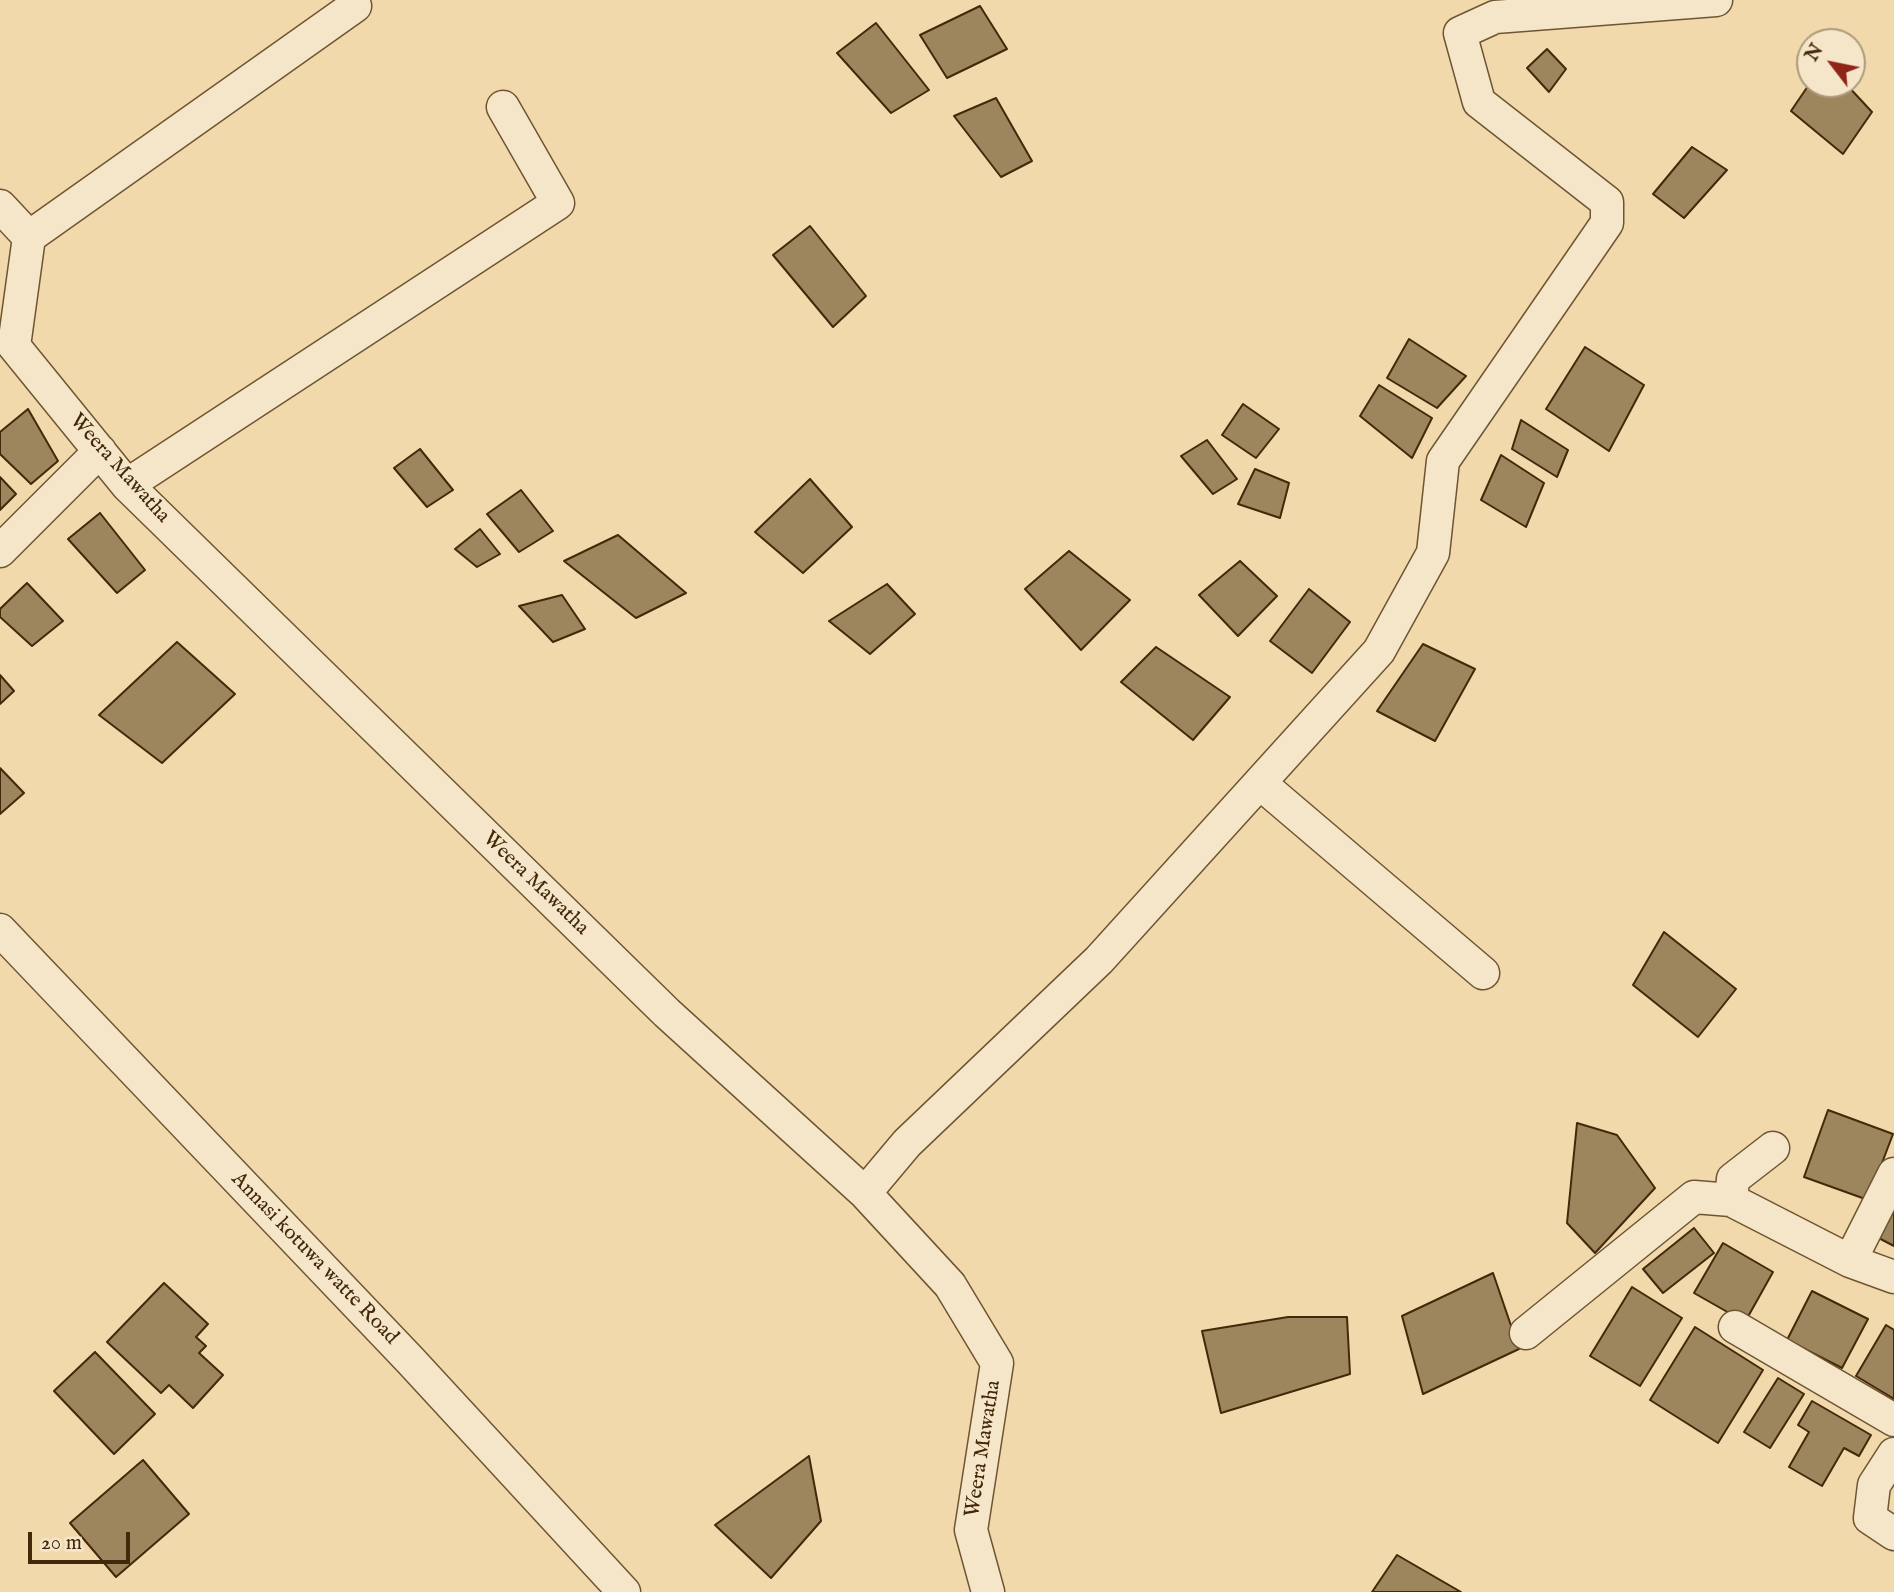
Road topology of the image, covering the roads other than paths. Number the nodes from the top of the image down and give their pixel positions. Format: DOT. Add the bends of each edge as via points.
graph roads {
  1 [pos="1702,0"];
  2 [pos="1716,0"];
  3 [pos="355,6"];
  4 [pos="503,107"];
  5 [pos="0,206"];
  6 [pos="29,237"];
  7 [pos="100,451"];
  8 [pos="127,485"];
  9 [pos="0,551"];
  10 [pos="1261,784"];
  11 [pos="0,930"];
  12 [pos="1483,973"];
  13 [pos="1773,1148"];
  14 [pos="1894,1174"];
  15 [pos="865,1193"];
  16 [pos="1731,1200"];
  17 [pos="1850,1261"];
  18 [pos="1894,1277"];
  19 [pos="1735,1327"];
  20 [pos="1527,1333"];
  21 [pos="1894,1420"];
  22 [pos="1894,1454"];
  23 [pos="1894,1534"];
  24 [pos="624,1592"];
  25 [pos="988,1592"];
  1 -- 2 [label="street"];
  1 -- 10 [label="street" via="1495,17 1460,33 1479,102 1607,202 1607,223 1443,461 1433,553 1379,651"];
  3 -- 6 [label="street"];
  4 -- 8 [label="street" via="558,203"];
  5 -- 6 [label="street"];
  6 -- 7 [label="street, Weera Mawatha" via="15,346"];
  7 -- 8 [label="street, Weera Mawatha"];
  7 -- 9 [label="street"];
  8 -- 15 [label="street, Weera Mawatha" via="667,1013"];
  10 -- 12 [label="street"];
  10 -- 15 [label="street" via="1100,960 907,1143"];
  11 -- 24 [label="street, Annasi kotuwa watte Road"];
  13 -- 16 [label="street" via="1733,1179"];
  14 -- 17 [label="street"];
  15 -- 25 [label="street, Weera Mawatha" via="950,1285 997,1363 971,1530"];
  16 -- 17 [label="street"];
  16 -- 20 [label="street" via="1694,1197"];
  17 -- 18 [label="street"];
  19 -- 21 [label="street"];
  22 -- 23 [label="street" via="1874,1485 1870,1518"];
}
